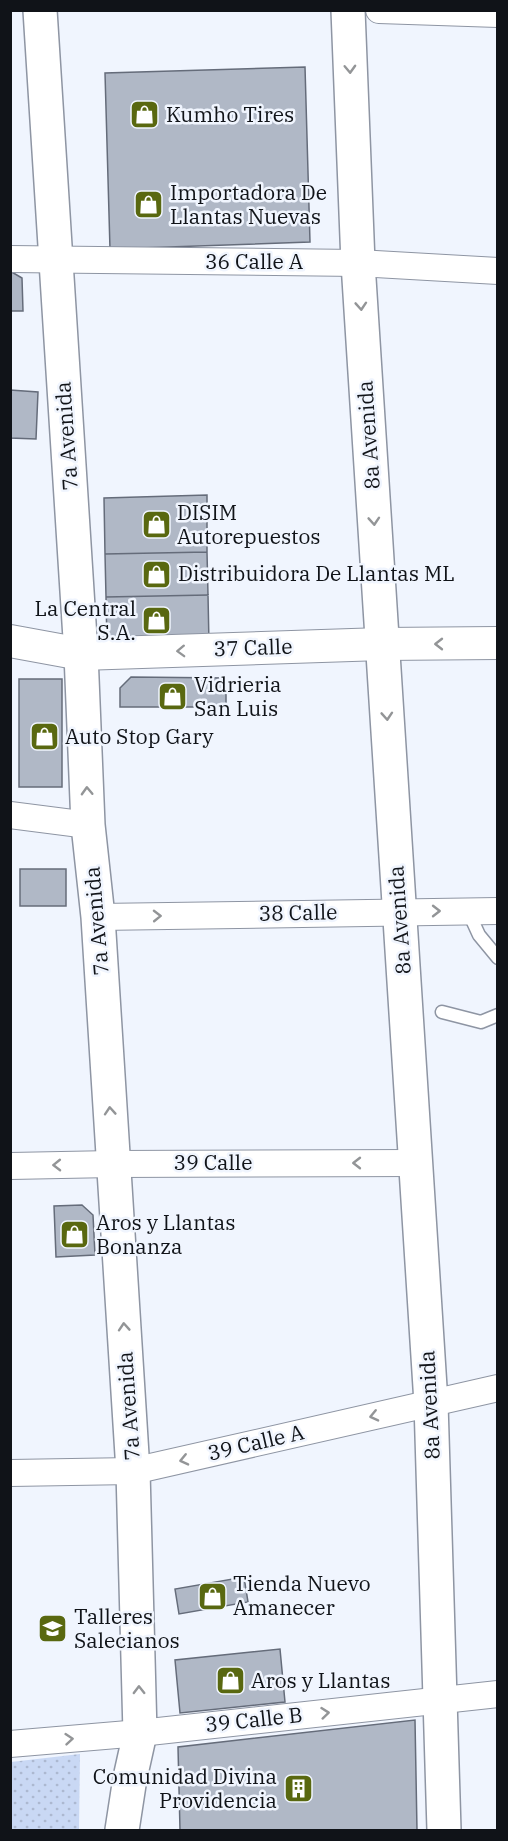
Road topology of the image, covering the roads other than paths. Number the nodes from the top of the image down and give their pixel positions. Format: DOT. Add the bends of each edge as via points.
graph roads {
  1 [pos="40,10"];
  2 [pos="348,10"];
  3 [pos="379,10"];
  4 [pos="498,14"];
  5 [pos="10,259"];
  6 [pos="56,260"];
  7 [pos="358,263"];
  8 [pos="498,271"];
  9 [pos="10,640"];
  10 [pos="382,644"];
  11 [pos="498,644"];
  12 [pos="81,654"];
  13 [pos="10,815"];
  14 [pos="88,825"];
  15 [pos="399,911"];
  16 [pos="468,911"];
  17 [pos="498,911"];
  18 [pos="98,917"];
  19 [pos="498,958"];
  20 [pos="442,1012"];
  21 [pos="498,1016"];
  22 [pos="415,1163"];
  23 [pos="113,1164"];
  24 [pos="10,1166"];
  25 [pos="498,1388"];
  26 [pos="431,1403"];
  27 [pos="133,1471"];
  28 [pos="10,1473"];
  29 [pos="498,1695"];
  30 [pos="441,1700"];
  31 [pos="140,1732"];
  32 [pos="10,1744"];
  33 [pos="122,1830"];
  34 [pos="444,1830"];
  1 -- 6 [label="main road, 7a Avenida"];
  2 -- 7 [label="main road, 8a Avenida, one-way"];
  3 -- 4 [label="street"];
  5 -- 6 [label="street, 36 Calle A"];
  6 -- 7 [label="street, 36 Calle A"];
  6 -- 12 [label="main road, 7a Avenida"];
  7 -- 8 [label="street, 36 Calle A"];
  7 -- 10 [label="main road, 8a Avenida, one-way"];
  9 -- 12 [label="street, 37 Calle"];
  11 -- 10 [label="street, 37 Calle, one-way"];
  10 -- 12 [label="street, 37 Calle, one-way"];
  10 -- 15 [label="main road, 8a Avenida, one-way"];
  14 -- 12 [label="main road, 7a Avenida, one-way"];
  13 -- 14 [label="street"];
  14 -- 18 [label="main road, 7a Avenida"];
  15 -- 16 [label="street, 38 Calle, one-way"];
  18 -- 15 [label="street, 38 Calle, one-way"];
  15 -- 22 [label="main road, 8a Avenida"];
  16 -- 17 [label="street, 38 Calle"];
  16 -- 19 [label="lane" via="479,935"];
  23 -- 18 [label="main road, 7a Avenida, one-way"];
  20 -- 21 [label="lane" via="481,1022"];
  22 -- 23 [label="street, 39 Calle, one-way"];
  22 -- 26 [label="main road, 8a Avenida"];
  23 -- 24 [label="street, 39 Calle, one-way"];
  27 -- 23 [label="main road, 7a Avenida, one-way"];
  25 -- 26 [label="street, 39 Calle A"];
  26 -- 27 [label="street, 39 Calle A, one-way"];
  26 -- 30 [label="main road, 8a Avenida"];
  27 -- 28 [label="street, 39 Calle A"];
  31 -- 27 [label="main road, 7a Avenida, one-way"];
  29 -- 30 [label="street, 39 Calle B"];
  31 -- 30 [label="street, 39 Calle B, one-way"];
  30 -- 34 [label="main road, 8a Avenida"];
  32 -- 31 [label="street, 39 Calle B, one-way"];
  31 -- 33 [label="main road, 7a Avenida"];
}
